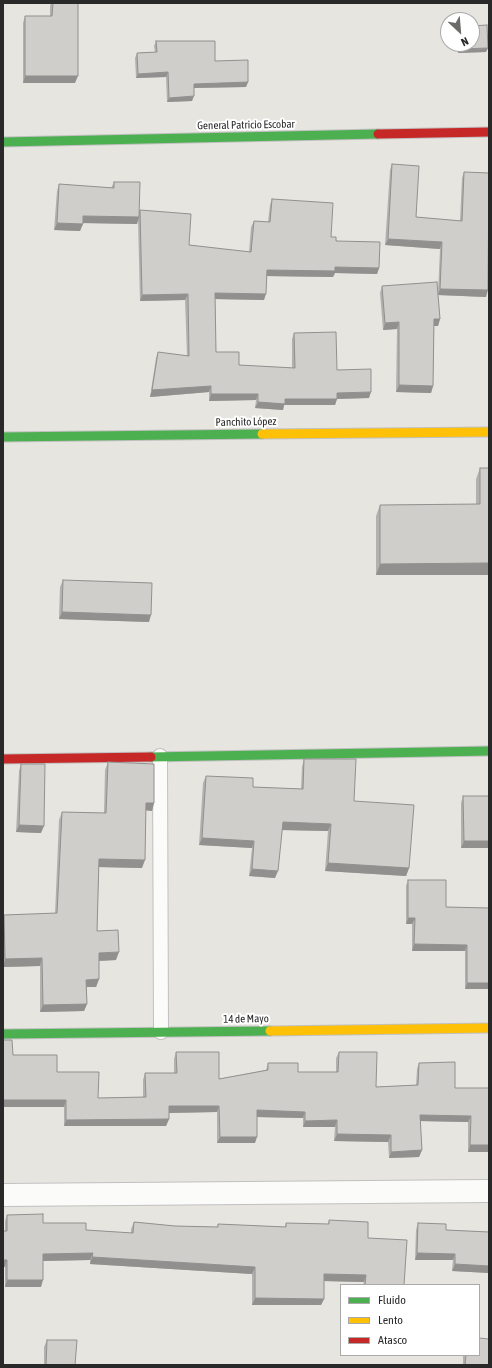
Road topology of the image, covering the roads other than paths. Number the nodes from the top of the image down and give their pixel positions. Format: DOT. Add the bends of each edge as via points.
graph roads {
  1 [pos="489,132"];
  2 [pos="3,142"];
  3 [pos="489,432"];
  4 [pos="3,437"];
  5 [pos="489,751"];
  6 [pos="160,756"];
  7 [pos="3,759"];
  8 [pos="489,1028"];
  9 [pos="161,1032"];
  10 [pos="3,1034"];
  11 [pos="489,1191"];
  12 [pos="3,1195"];
  1 -- 2 [label="street, General Patricio Escobar"];
  3 -- 4 [label="street, Panchito López"];
  5 -- 6 [label="street"];
  6 -- 7 [label="street"];
  6 -- 9 [label="lane"];
  8 -- 9 [label="street, 14 de Mayo"];
  9 -- 10 [label="street, 14 de Mayo"];
  11 -- 12 [label="street"];
}
